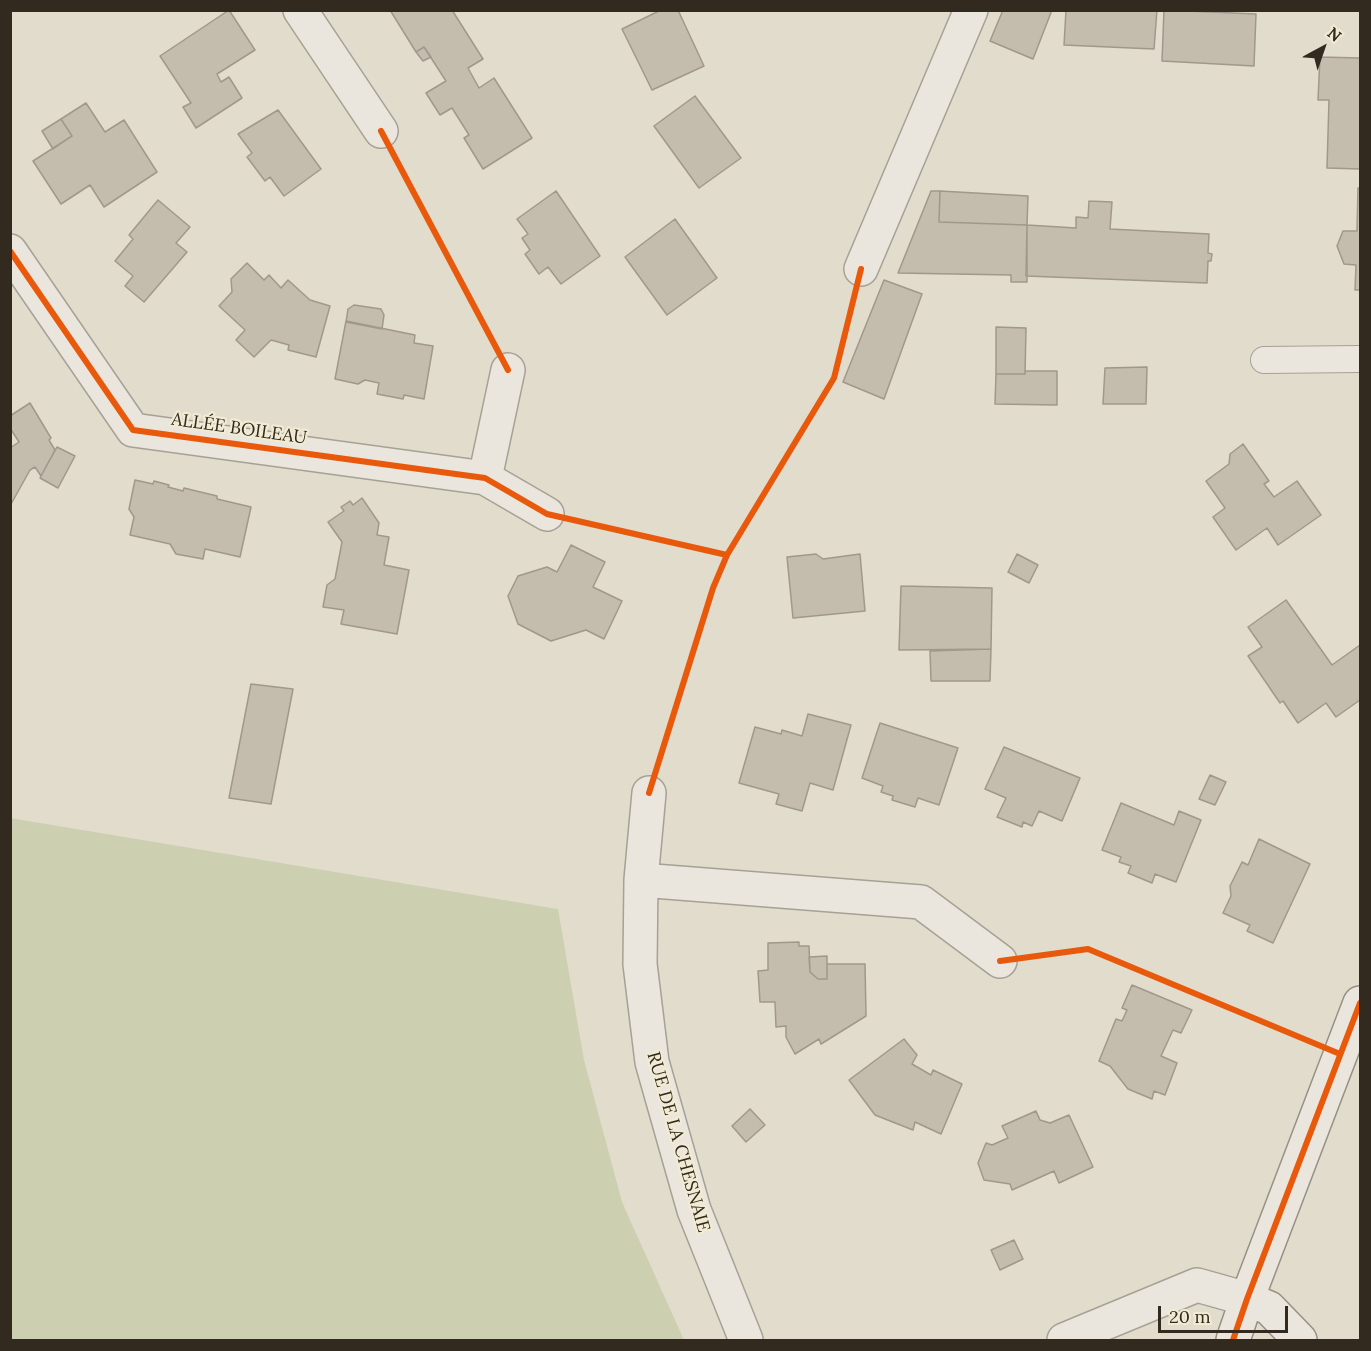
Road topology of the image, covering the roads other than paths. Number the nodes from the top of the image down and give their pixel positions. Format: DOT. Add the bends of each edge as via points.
graph roads {
  1 [pos="300,10"];
  2 [pos="972,10"];
  3 [pos="381,131"];
  4 [pos="10,251"];
  5 [pos="861,269"];
  6 [pos="1360,358"];
  7 [pos="1264,360"];
  8 [pos="508,370"];
  9 [pos="485,478"];
  10 [pos="547,514"];
  11 [pos="649,793"];
  12 [pos="641,880"];
  13 [pos="1000,961"];
  14 [pos="1360,1003"];
  15 [pos="1247,1299"];
  16 [pos="746,1341"];
  17 [pos="1064,1341"];
  18 [pos="1233,1341"];
  19 [pos="1300,1341"];
  1 -- 3 [label="street"];
  2 -- 5 [label="street"];
  4 -- 9 [label="street, ALLÉE BOILEAU" via="133,430"];
  6 -- 7 [label="lane"];
  8 -- 9 [label="street"];
  9 -- 10 [label="street, ALLÉE BOILEAU"];
  11 -- 12 [label="street, RUE DE LA CHESNAIE"];
  12 -- 13 [label="street" via="921,902"];
  12 -- 16 [label="street, RUE DE LA CHESNAIE" via="640,964 652,1062 694,1210"];
  14 -- 15 [label="street"];
  15 -- 17 [label="street" via="1197,1286"];
  15 -- 18 [label="street"];
  15 -- 19 [label="street" via="1269,1308"];
}
